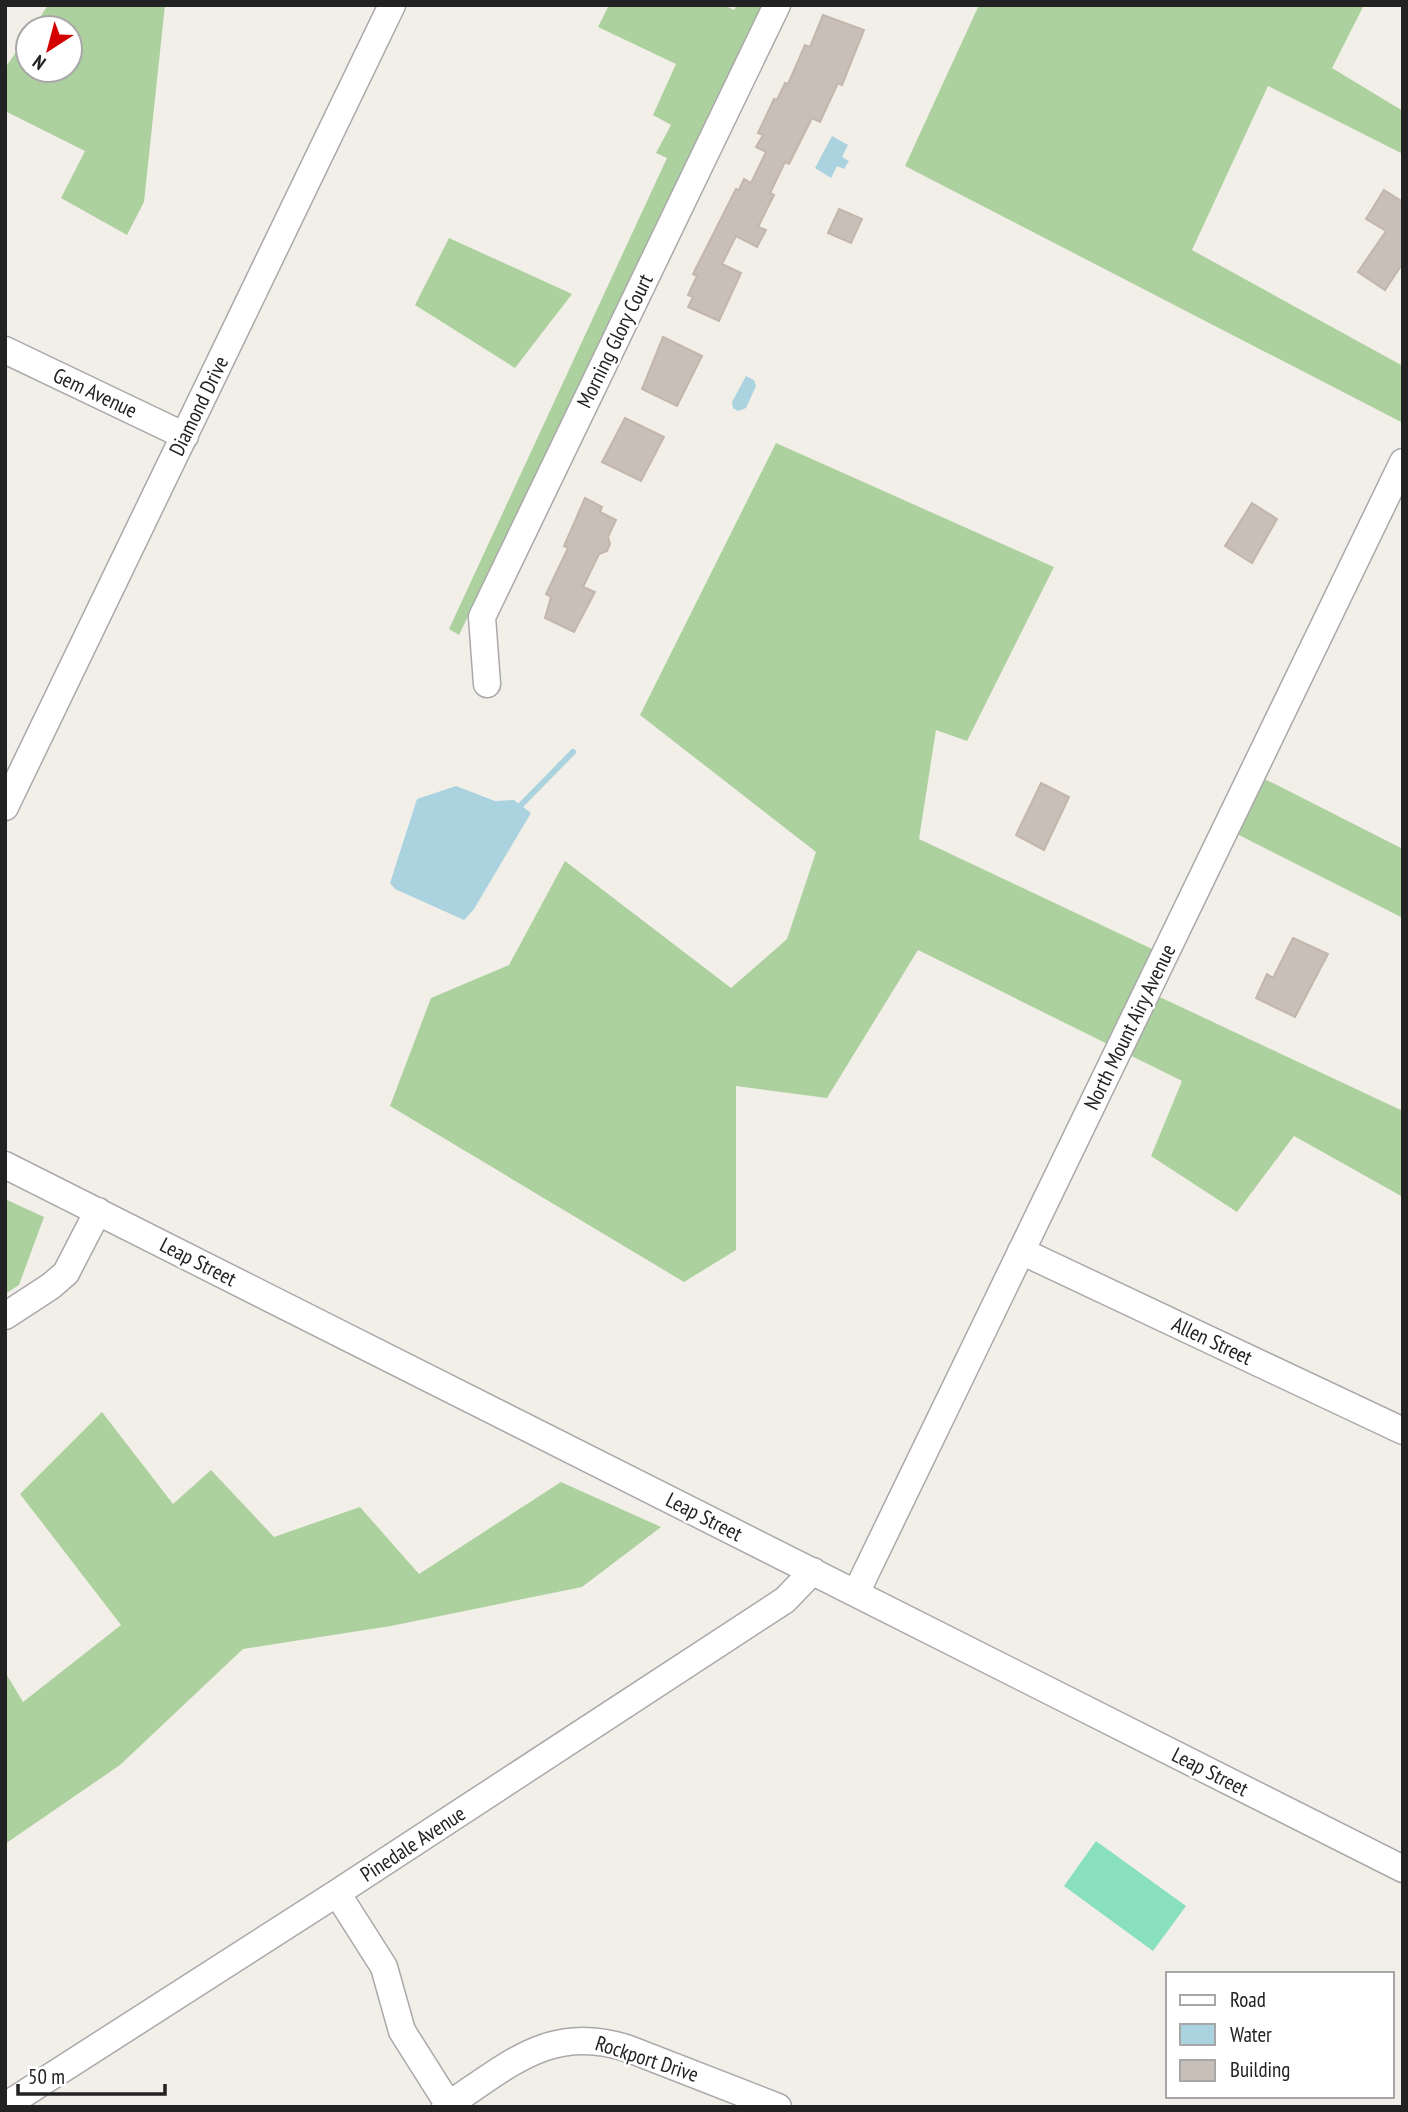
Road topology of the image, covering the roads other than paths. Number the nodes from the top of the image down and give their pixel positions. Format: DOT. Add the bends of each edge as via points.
graph roads {
  1 [pos="392,5"];
  2 [pos="777,5"];
  3 [pos="5,350"];
  4 [pos="185,436"];
  5 [pos="1403,462"];
  6 [pos="487,684"];
  7 [pos="5,807"];
  8 [pos="5,1166"];
  9 [pos="98,1212"];
  10 [pos="1021,1251"];
  11 [pos="5,1316"];
  12 [pos="1403,1432"];
  13 [pos="813,1571"];
  14 [pos="856,1593"];
  15 [pos="1403,1869"];
  16 [pos="337,1894"];
  17 [pos="5,2106"];
  18 [pos="448,2106"];
  19 [pos="778,2107"];
  1 -- 4 [label="street, Diamond Drive"];
  2 -- 6 [label="street, Morning Glory Court" via="482,617"];
  3 -- 4 [label="street, Gem Avenue"];
  4 -- 7 [label="street, Diamond Drive"];
  5 -- 10 [label="street, North Mount Airy Avenue"];
  8 -- 9 [label="street, Leap Street"];
  9 -- 11 [label="street" via="66,1273"];
  9 -- 13 [label="street, Leap Street"];
  10 -- 12 [label="street, Allen Street"];
  10 -- 14 [label="street, North Mount Airy Avenue"];
  13 -- 14 [label="street, Leap Street"];
  13 -- 16 [label="street, Pinedale Avenue" via="785,1600"];
  14 -- 15 [label="street, Leap Street"];
  16 -- 17 [label="street, Pinedale Avenue"];
  16 -- 18 [label="street" via="384,1966 398,2022"];
  18 -- 19 [label="street, Rockport Drive" via="535,2048 580,2039 629,2049"];
}
